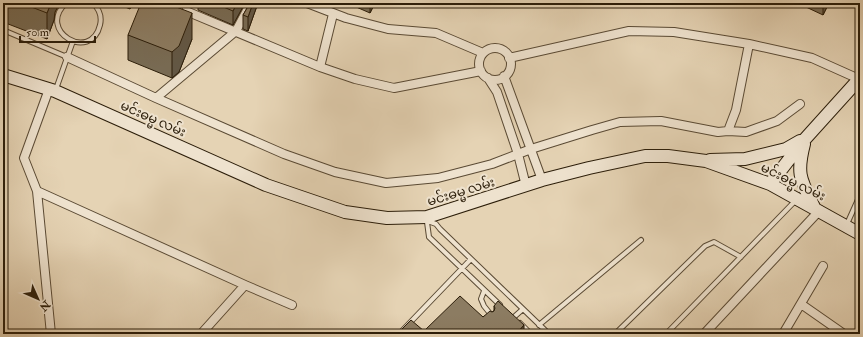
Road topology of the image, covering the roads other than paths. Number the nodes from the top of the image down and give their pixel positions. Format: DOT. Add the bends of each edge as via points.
graph roads {
  1 [pos="66,3"];
  2 [pos="93,3"];
  3 [pos="251,3"];
  4 [pos="307,3"];
  5 [pos="186,11"];
  6 [pos="333,14"];
  7 [pos="3,30"];
  8 [pos="236,32"];
  9 [pos="73,41"];
  10 [pos="749,44"];
  11 [pos="484,52"];
  12 [pos="67,57"];
  13 [pos="509,58"];
  14 [pos="320,67"];
  15 [pos="481,71"];
  16 [pos="3,75"];
  17 [pos="504,76"];
  18 [pos="488,78"];
  19 [pos="858,82"];
  20 [pos="52,90"];
  21 [pos="156,98"];
  22 [pos="800,104"];
  23 [pos="728,131"];
  24 [pos="805,139"];
  25 [pos="531,149"];
  26 [pos="518,154"];
  27 [pos="706,161"];
  28 [pos="542,180"];
  29 [pos="770,184"];
  30 [pos="526,186"];
  31 [pos="37,191"];
  32 [pos="860,195"];
  33 [pos="798,198"];
  34 [pos="817,209"];
  35 [pos="423,220"];
  36 [pos="847,225"];
  37 [pos="860,234"];
  38 [pos="642,240"];
  39 [pos="741,257"];
  40 [pos="471,259"];
  41 [pos="823,266"];
  42 [pos="462,268"];
  43 [pos="245,285"];
  44 [pos="484,291"];
  45 [pos="801,304"];
  46 [pos="292,305"];
  47 [pos="502,307"];
  48 [pos="523,309"];
  49 [pos="508,312"];
  50 [pos="492,316"];
  51 [pos="514,317"];
  52 [pos="539,325"];
  53 [pos="51,334"];
  54 [pos="201,334"];
  55 [pos="399,334"];
  56 [pos="532,334"];
  57 [pos="549,334"];
  58 [pos="615,334"];
  59 [pos="666,334"];
  60 [pos="704,334"];
  61 [pos="783,334"];
  62 [pos="844,334"];
  1 -- 9 [label="lane" via="59,12 57,22 64,36"];
  2 -- 9 [label="lane" via="101,17 96,34 86,42"];
  3 -- 8 [label="street"];
  4 -- 6 [label="street"];
  5 -- 8 [label="street"];
  6 -- 11 [label="street" via="388,29 436,33"];
  6 -- 14 [label="street"];
  7 -- 12 [label="lane"];
  8 -- 14 [label="street"];
  8 -- 21 [label="street"];
  9 -- 12 [label="lane"];
  10 -- 13 [label="street" via="674,32 629,31"];
  10 -- 19 [label="street" via="812,58"];
  10 -- 23 [label="street" via="736,110"];
  11 -- 13 [label="street" via="498,48"];
  11 -- 15 [label="street" via="478,66"];
  12 -- 20 [label="lane"];
  12 -- 21 [label="street"];
  13 -- 17 [label="street" via="510,68"];
  14 -- 15 [label="street" via="394,88"];
  15 -- 18 [label="street"];
  16 -- 20 [label="main road, မင်းဓမ္မ လမ်း"];
  17 -- 18 [label="street" via="494,80"];
  17 -- 25 [label="street"];
  18 -- 26 [label="street" via="497,92"];
  19 -- 24 [label="main road"];
  20 -- 31 [label="street" via="24,158"];
  20 -- 35 [label="main road, မင်းဓမ္မ လမ်း" via="273,187 345,212"];
  21 -- 26 [label="street" via="284,154 336,172 386,182 438,178 492,164"];
  22 -- 23 [label="street" via="777,121 746,132"];
  23 -- 25 [label="street" via="718,132 661,121 620,122"];
  24 -- 27 [label="main road" via="786,149 745,159"];
  24 -- 29 [label="main road"];
  24 -- 34 [label="main road" via="800,158 801,179"];
  25 -- 26 [label="street"];
  25 -- 28 [label="street"];
  26 -- 30 [label="street"];
  27 -- 28 [label="main road, မင်းဓမ္မ လမ်း" via="644,156"];
  27 -- 29 [label="main road, မင်းဓမ္မ လမ်း"];
  28 -- 30 [label="main road, မင်းဓမ္မ လမ်း"];
  29 -- 33 [label="main road, မင်းဓမ္မ လမ်း"];
  30 -- 35 [label="main road, မင်းဓမ္မ လမ်း"];
  31 -- 43 [label="street"];
  31 -- 53 [label="street"];
  32 -- 36 [label="lane"];
  33 -- 34 [label="main road, မင်းဓမ္မ လမ်း"];
  33 -- 39 [label="lane"];
  34 -- 36 [label="main road, မင်းဓမ္မ လမ်း"];
  34 -- 60 [label="street"];
  35 -- 40 [label="lane" via="436,224"];
  35 -- 42 [label="lane" via="429,237"];
  36 -- 37 [label="main road, မင်းဓမ္မ လမ်း"];
  38 -- 52 [label="lane"];
  39 -- 58 [label="lane" via="714,242 705,246"];
  39 -- 59 [label="lane"];
  40 -- 42 [label="lane"];
  40 -- 48 [label="lane"];
  41 -- 45 [label="street"];
  42 -- 44 [label="lane"];
  42 -- 55 [label="lane"];
  43 -- 46 [label="street"];
  43 -- 54 [label="street"];
  44 -- 47 [label="lane"];
  44 -- 50 [label="lane" via="481,299"];
  45 -- 61 [label="street"];
  45 -- 62 [label="street"];
  48 -- 51 [label="lane"];
  48 -- 52 [label="lane"];
  49 -- 51 [label="lane"];
  51 -- 56 [label="lane"];
  52 -- 57 [label="lane"];
}
